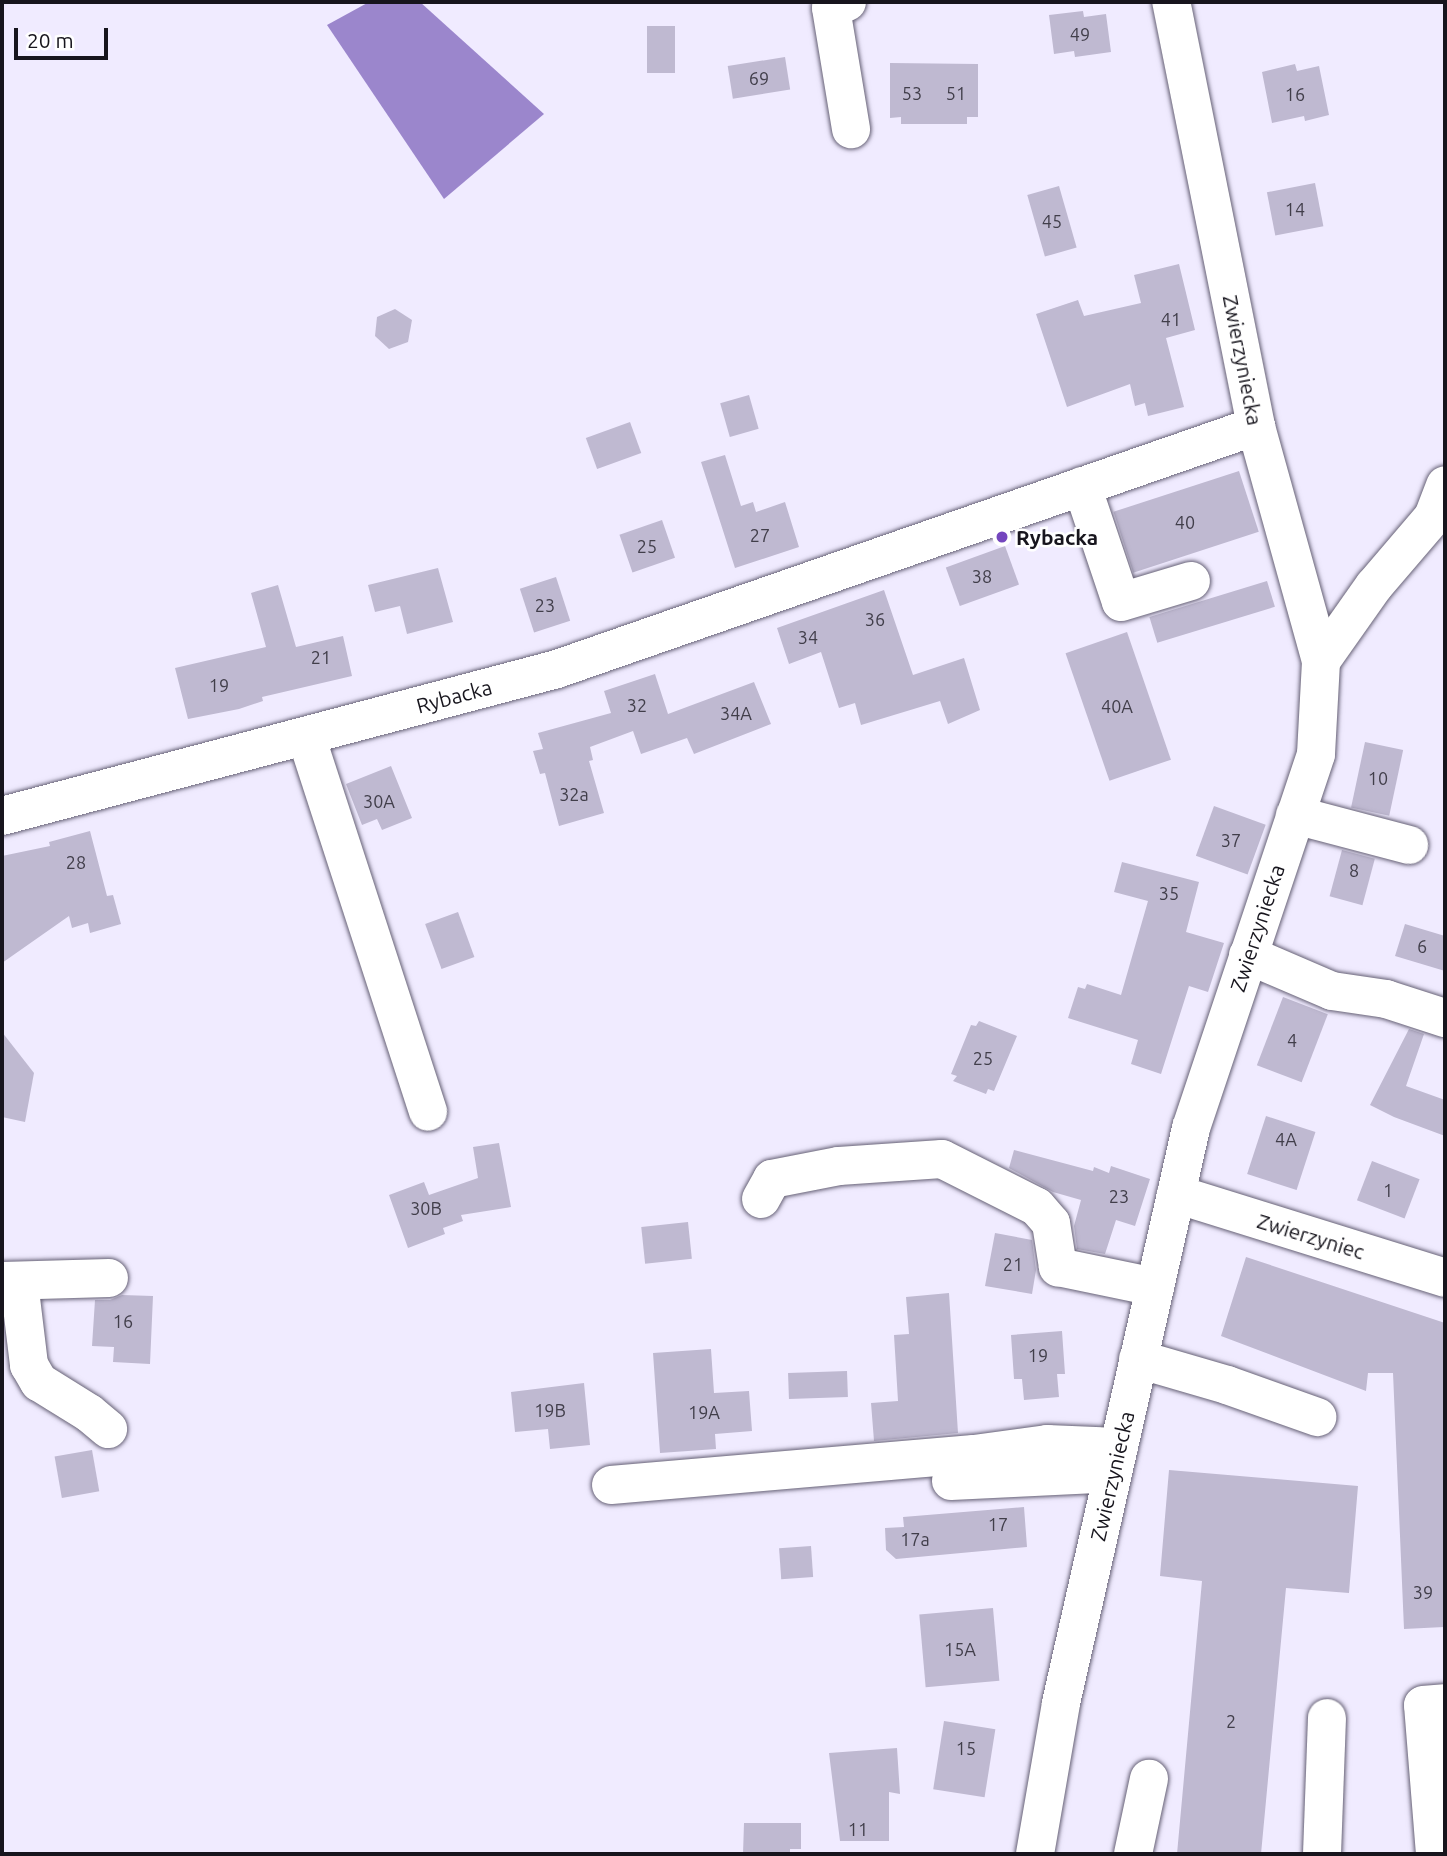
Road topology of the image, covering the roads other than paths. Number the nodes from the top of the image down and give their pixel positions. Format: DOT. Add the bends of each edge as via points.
graph roads {
  1 [pos="1171,2"];
  2 [pos="829,4"];
  3 [pos="851,129"];
  4 [pos="1256,426"];
  5 [pos="1082,486"];
  6 [pos="1441,505"];
  7 [pos="1192,582"];
  8 [pos="1298,587"];
  9 [pos="1369,592"];
  10 [pos="1321,661"];
  11 [pos="306,736"];
  12 [pos="1295,815"];
  13 [pos="2,816"];
  14 [pos="1409,845"];
  15 [pos="1248,955"];
  16 [pos="1445,1018"];
  17 [pos="428,1112"];
  18 [pos="1176,1194"];
  19 [pos="761,1199"];
  20 [pos="109,1278"];
  21 [pos="1445,1278"];
  22 [pos="10,1281"];
  23 [pos="1155,1287"];
  24 [pos="1138,1359"];
  25 [pos="1317,1418"];
  26 [pos="108,1429"];
  27 [pos="1116,1460"];
  28 [pos="611,1485"];
  29 [pos="862,1486"];
  30 [pos="1445,1703"];
  31 [pos="1327,1718"];
  32 [pos="1149,1779"];
  33 [pos="1035,1854"];
  34 [pos="1133,1854"];
  35 [pos="1322,1854"];
  36 [pos="1434,1854"];
  1 -- 4 [label="street, Zwierzyniecka"];
  2 -- 3 [label="street"];
  4 -- 5 [label="street, Rybacka"];
  4 -- 8 [label="street, Zwierzyniecka"];
  5 -- 7 [label="street" via="1121,603"];
  5 -- 11 [label="street, Rybacka" via="557,669"];
  6 -- 9 [label="street"];
  8 -- 9 [label="street" via="1334,597"];
  8 -- 10 [label="street, Zwierzyniecka"];
  9 -- 10 [label="street"];
  10 -- 12 [label="street, Zwierzyniecka" via="1316,754"];
  11 -- 13 [label="street, Rybacka"];
  11 -- 17 [label="street"];
  12 -- 14 [label="street"];
  12 -- 15 [label="street, Zwierzyniecka"];
  15 -- 16 [label="street" via="1332,991 1386,999"];
  15 -- 18 [label="street, Zwierzyniecka" via="1191,1128"];
  18 -- 21 [label="street, Zwierzyniec"];
  18 -- 23 [label="street, Zwierzyniecka"];
  19 -- 23 [label="street" via="772,1179 839,1166 942,1159 1037,1207 1051,1223 1058,1267"];
  20 -- 22 [label="street"];
  22 -- 26 [label="street" via="29,1365 39,1382"];
  23 -- 24 [label="street, Zwierzyniecka"];
  24 -- 25 [label="street"];
  24 -- 27 [label="street, Zwierzyniecka"];
  27 -- 28 [label="street" via="1047,1444"];
  27 -- 29 [label="street"];
  27 -- 33 [label="street, Zwierzyniecka" via="1061,1703"];
  30 -- 36 [label="street" via="1423,1705"];
  31 -- 35 [label="street"];
  32 -- 34 [label="street"];
}
